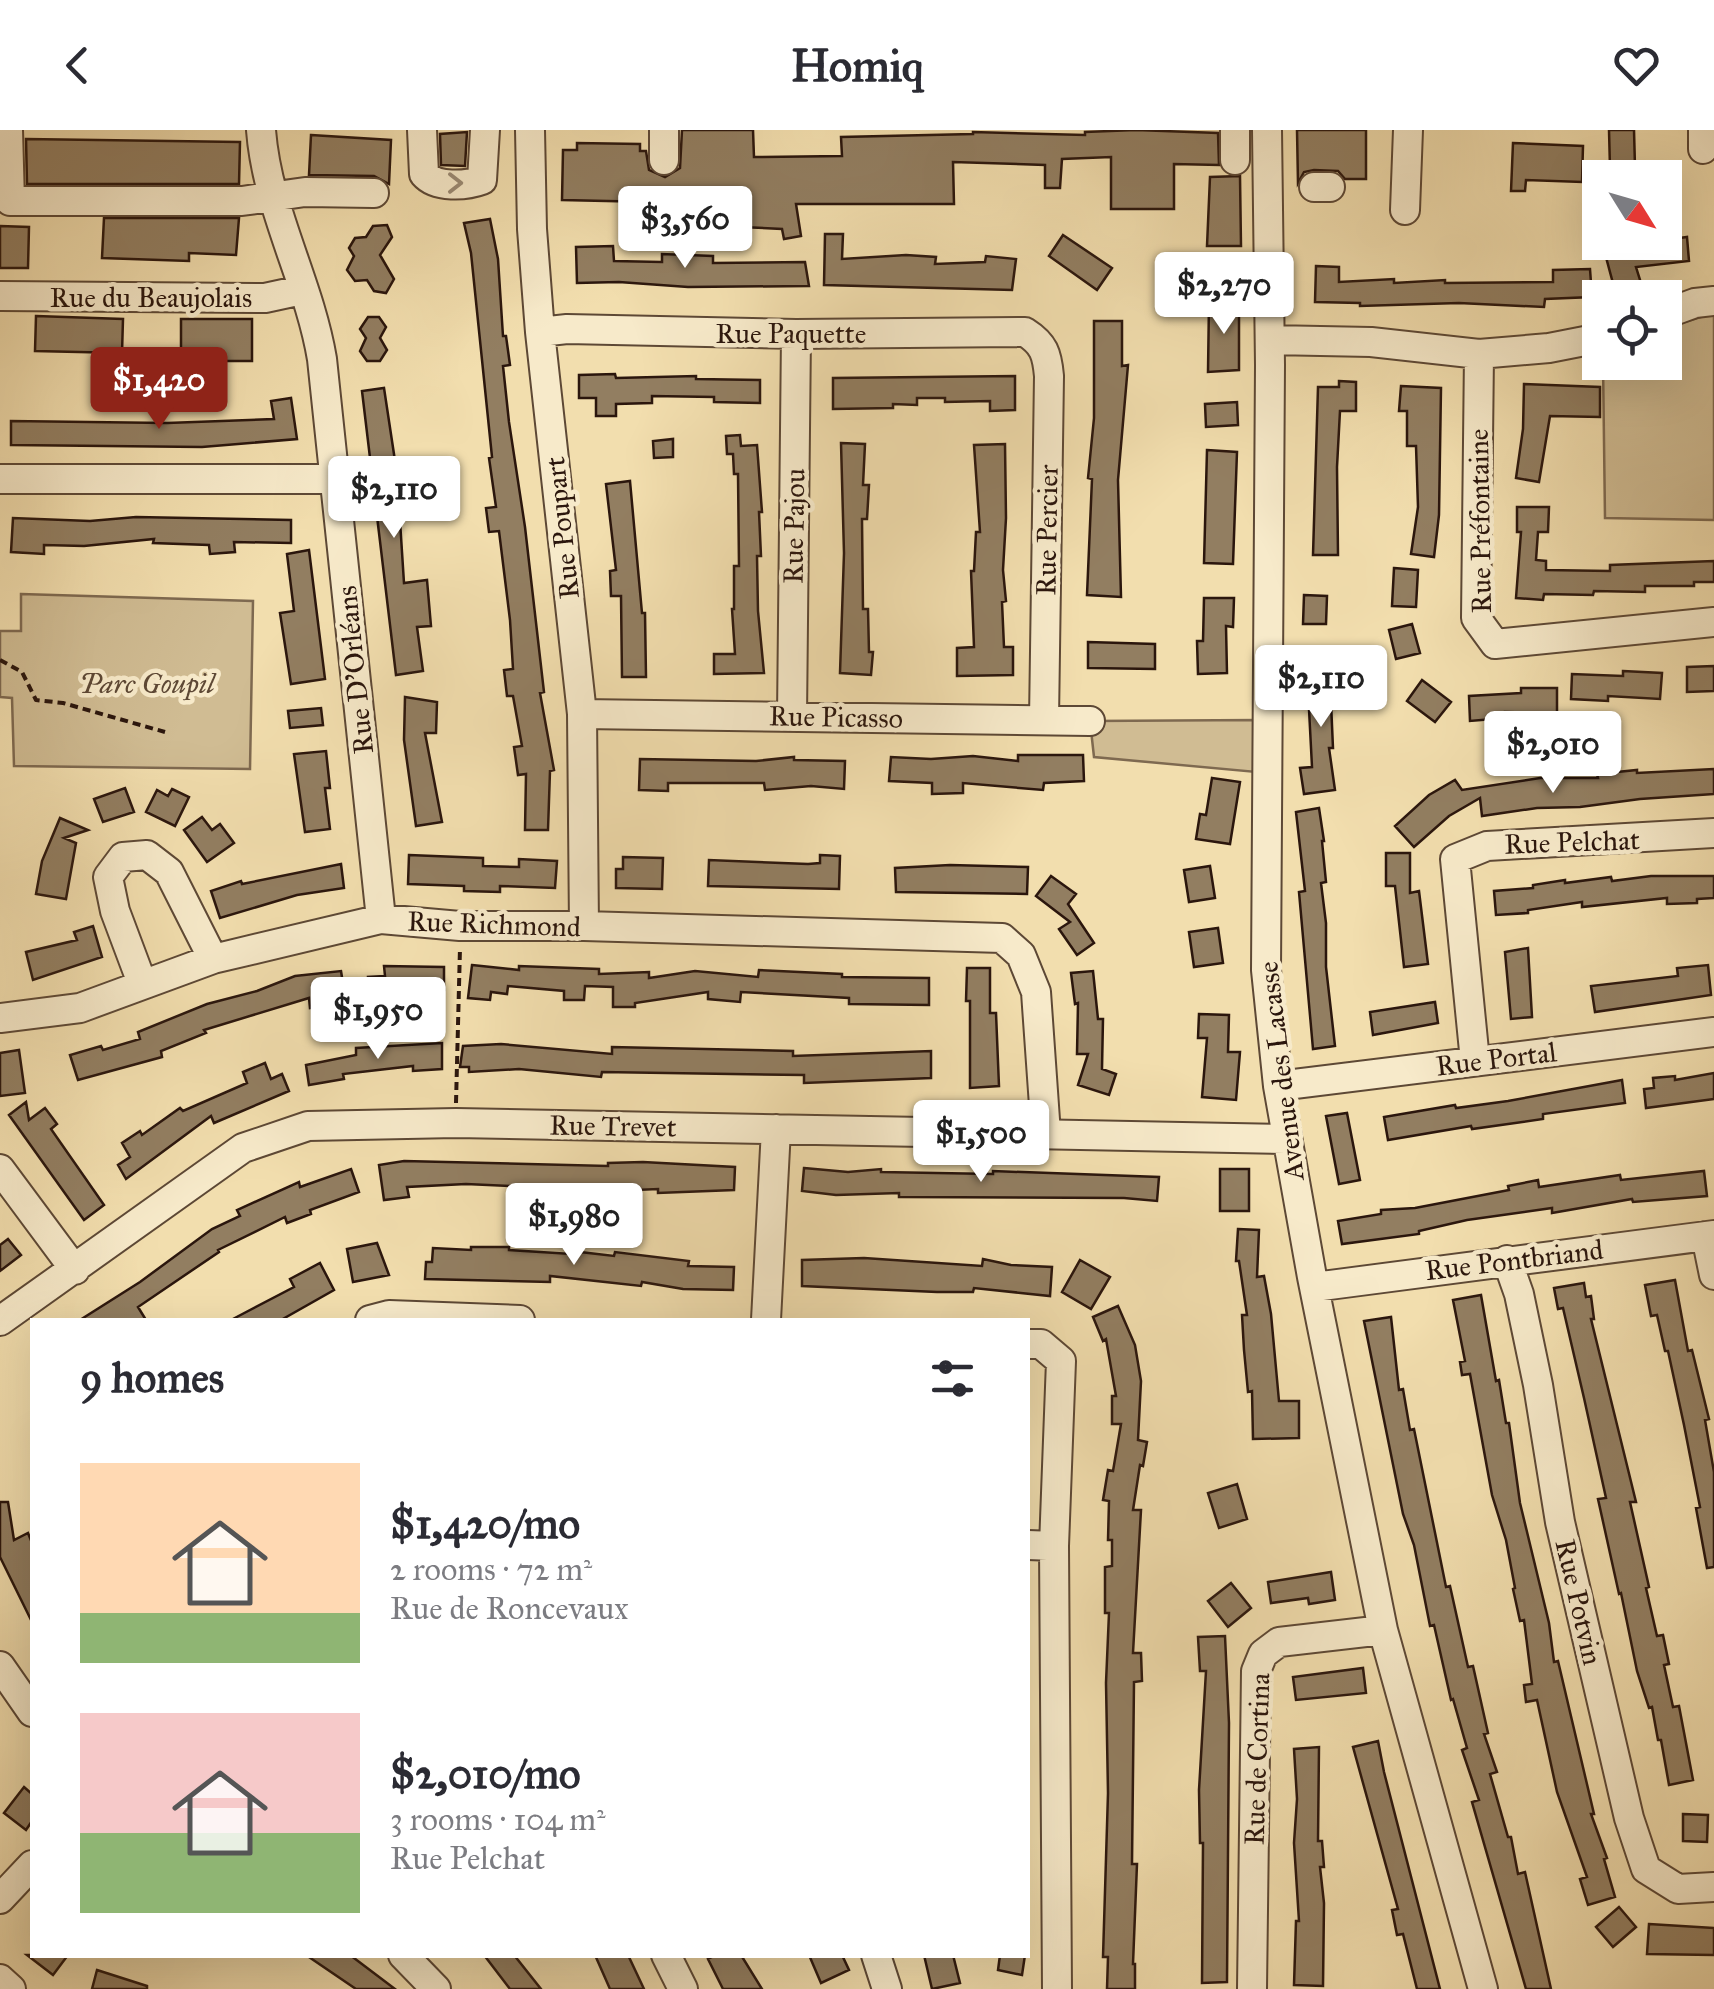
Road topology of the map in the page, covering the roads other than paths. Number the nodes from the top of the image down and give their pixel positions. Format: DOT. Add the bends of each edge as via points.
graph roads {
  1 [pos="8,130"];
  2 [pos="244,130"];
  3 [pos="261,130"];
  4 [pos="422,130"];
  5 [pos="485,130"];
  6 [pos="530,130"];
  7 [pos="664,130"];
  8 [pos="1236,130"];
  9 [pos="1267,130"];
  10 [pos="1408,130"];
  11 [pos="664,160"];
  12 [pos="1235,160"];
  13 [pos="374,193"];
  14 [pos="262,197"];
  15 [pos="1405,210"];
  16 [pos="302,290"];
  17 [pos="0,296"];
  18 [pos="1714,301"];
  19 [pos="1682,308"];
  20 [pos="540,332"];
  21 [pos="796,334"];
  22 [pos="1270,340"];
  23 [pos="1040,341"];
  24 [pos="1582,342"];
  25 [pos="1479,354"];
  26 [pos="0,479"];
  27 [pos="336,479"];
  28 [pos="1714,622"];
  29 [pos="582,714"];
  30 [pos="792,716"];
  31 [pos="1044,720"];
  32 [pos="1090,721"];
  33 [pos="1714,834"];
  34 [pos="381,920"];
  35 [pos="584,926"];
  36 [pos="213,959"];
  37 [pos="142,982"];
  38 [pos="0,1018"];
  39 [pos="1714,1032"];
  40 [pos="1475,1061"];
  41 [pos="1278,1086"];
  42 [pos="776,1130"];
  43 [pos="1046,1134"];
  44 [pos="1285,1139"];
  45 [pos="0,1169"];
  46 [pos="1710,1236"];
  47 [pos="1507,1260"];
  48 [pos="75,1270"];
  49 [pos="1714,1275"];
  50 [pos="1314,1287"];
  51 [pos="378,1318"];
  52 [pos="468,1318"];
  53 [pos="766,1318"];
  54 [pos="0,1321"];
  55 [pos="1030,1344"];
  56 [pos="1041,1546"];
  57 [pos="1384,1630"];
  58 [pos="1,1670"];
  59 [pos="1040,1679"];
  60 [pos="30,1709"];
  61 [pos="30,1867"];
  62 [pos="1714,1887"];
  63 [pos="0,1899"];
  64 [pos="406,1958"];
  65 [pos="668,1958"];
  66 [pos="877,1958"];
  67 [pos="0,1979"];
  68 [pos="10,1989"];
  69 [pos="436,1989"];
  70 [pos="683,1989"];
  71 [pos="888,1989"];
  72 [pos="1057,1989"];
  73 [pos="1252,1989"];
  74 [pos="1483,1989"];
  1 -- 14 [label="street" via="10,201"];
  2 -- 14 [label="street"];
  3 -- 14 [label="street, Rue D'Orléans"];
  4 -- 5 [label="street, one-way" via="424,174 438,183 482,180"];
  6 -- 20 [label="street, Rue Poupart"];
  7 -- 11 [label="street"];
  8 -- 12 [label="street"];
  9 -- 22 [label="street, Avenue des Lacasse"];
  10 -- 15 [label="street"];
  13 -- 14 [label="street"];
  14 -- 16 [label="street, Rue D'Orléans"];
  16 -- 17 [label="street, Rue du Beaujolais" via="265,298"];
  16 -- 27 [label="street, Rue D'Orléans" via="320,348"];
  18 -- 19 [label="street"];
  20 -- 21 [label="street, Rue Paquette"];
  20 -- 29 [label="street, Rue Poupart"];
  21 -- 23 [label="street, Rue Paquette" via="1025,332"];
  21 -- 30 [label="street, Rue Pajou"];
  22 -- 25 [label="street"];
  22 -- 41 [label="street, Avenue des Lacasse" via="1266,970"];
  23 -- 31 [label="street, Rue Percier" via="1049,376"];
  24 -- 25 [label="street"];
  25 -- 28 [label="street, Rue Préfontaine" via="1476,618 1495,644"];
  26 -- 27 [label="street"];
  27 -- 34 [label="street, Rue D'Orléans"];
  29 -- 30 [label="street, Rue Picasso"];
  29 -- 35 [label="street, Rue Poupart"];
  30 -- 31 [label="street, Rue Picasso"];
  31 -- 32 [label="street, Rue Picasso"];
  33 -- 40 [label="street, Rue Pelchat" via="1488,846 1455,859"];
  34 -- 35 [label="street, Rue Richmond"];
  34 -- 36 [label="street, Rue Richmond"];
  35 -- 43 [label="street, Rue Richmond" via="1002,938 1020,955 1036,992"];
  36 -- 37 [label="street, Rue Richmond"];
  36 -- 37 [label="street" via="169,872 146,854 122,857 108,877"];
  37 -- 38 [label="street, Rue Richmond" via="80,1008"];
  39 -- 40 [label="street, Rue Portal"];
  40 -- 41 [label="street, Rue Portal"];
  41 -- 44 [label="street, Avenue des Lacasse"];
  42 -- 43 [label="street, Rue Trevet"];
  42 -- 48 [label="street, Rue Trevet" via="308,1126 242,1148"];
  42 -- 53 [label="street"];
  43 -- 44 [label="street, Rue Trevet"];
  44 -- 50 [label="street, Avenue des Lacasse"];
  45 -- 48 [label="street"];
  46 -- 47 [label="street, Rue Pontbriand"];
  46 -- 49 [label="street"];
  47 -- 50 [label="street, Rue Pontbriand"];
  47 -- 62 [label="street, Rue Potvin" via="1628,1818 1646,1869 1678,1888"];
  48 -- 54 [label="street, Rue Trevet"];
  50 -- 57 [label="street, Avenue des Lacasse"];
  51 -- 52 [label="street"];
  55 -- 56 [label="street" via="1041,1344 1061,1360"];
  56 -- 59 [label="street"];
  57 -- 73 [label="street, Rue de Cortina" via="1279,1642 1262,1654 1256,1671"];
  57 -- 74 [label="street, Avenue des Lacasse"];
  58 -- 60 [label="street"];
  59 -- 72 [label="street" via="1058,1753"];
  61 -- 63 [label="street"];
  64 -- 69 [label="street"];
  65 -- 70 [label="street"];
  66 -- 71 [label="street"];
  67 -- 68 [label="street"];
}
